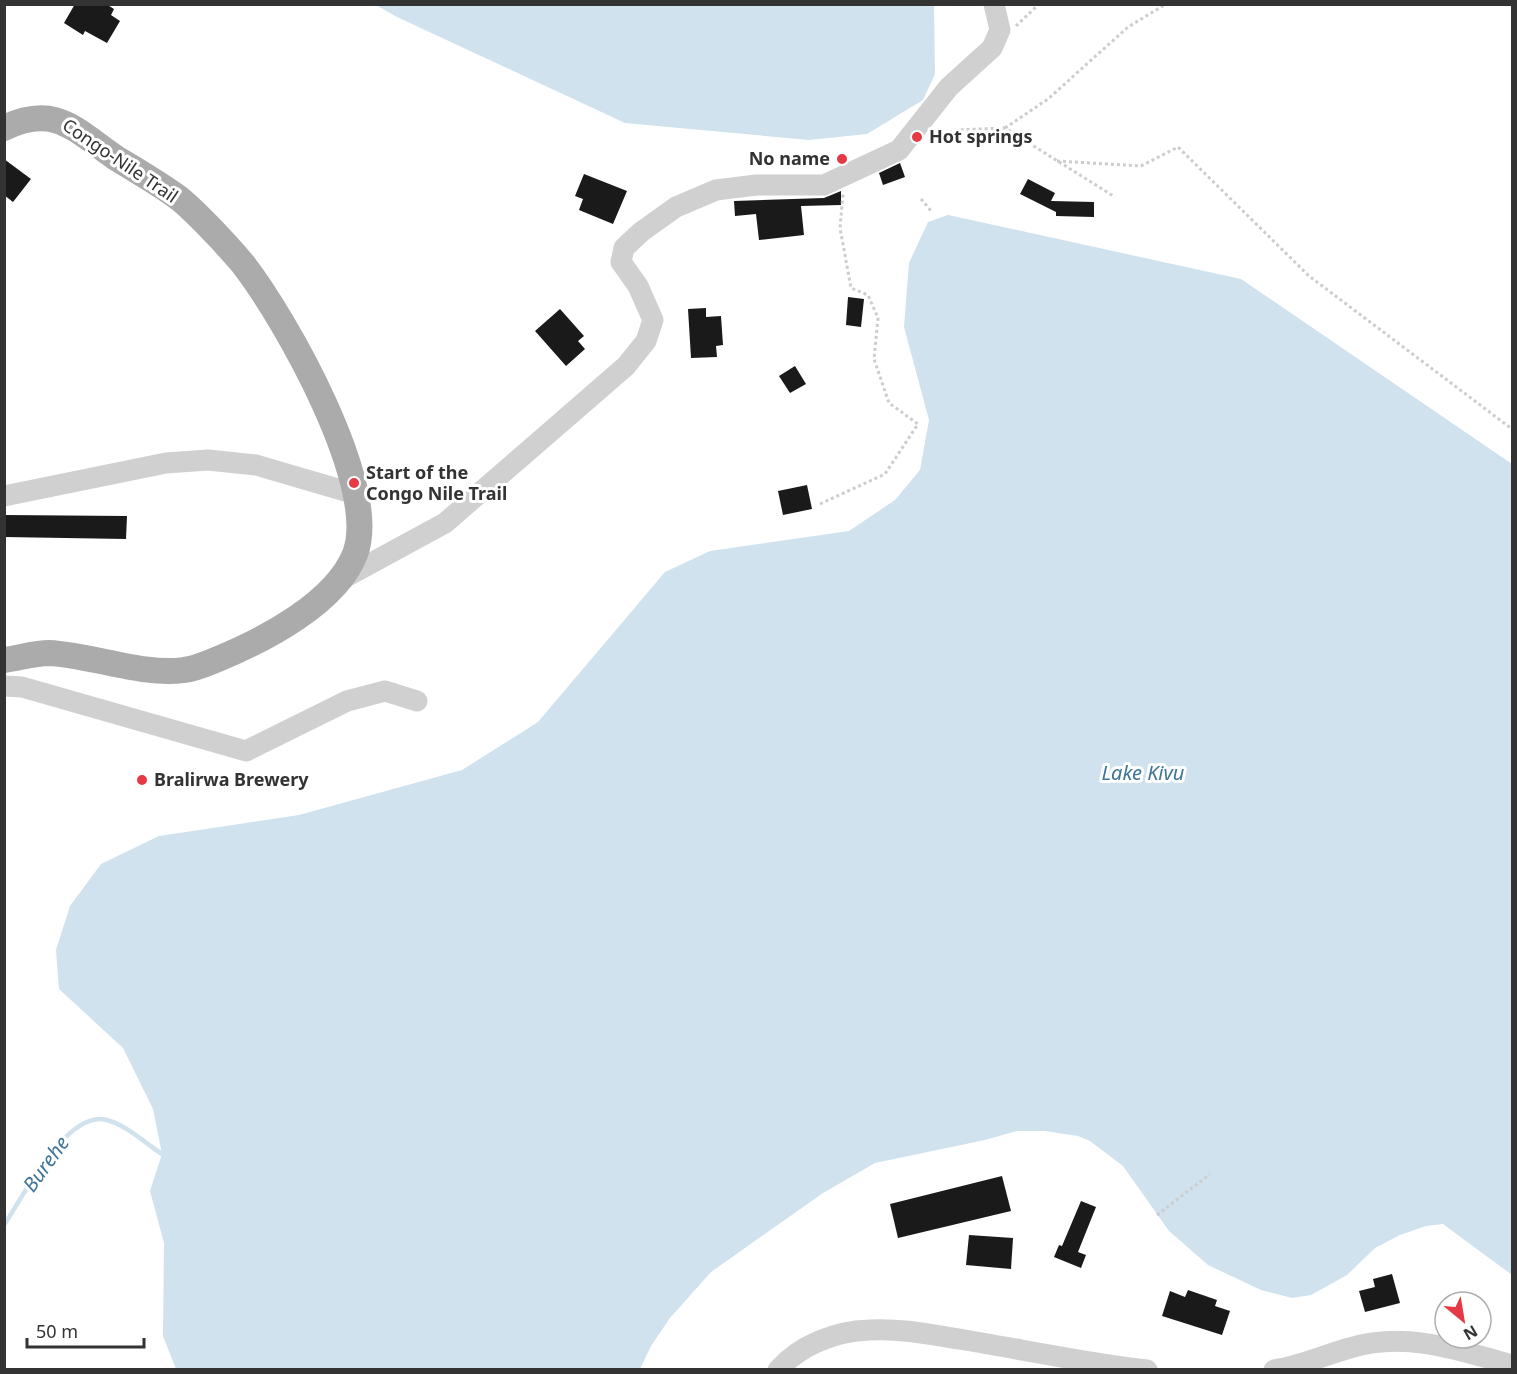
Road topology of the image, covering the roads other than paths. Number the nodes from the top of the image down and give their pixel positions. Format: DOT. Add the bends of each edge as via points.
graph roads {
  1 [pos="994,4"];
  2 [pos="4,128"];
  3 [pos="355,494"];
  4 [pos="4,496"];
  5 [pos="342,579"];
  6 [pos="4,660"];
  7 [pos="4,686"];
  8 [pos="417,701"];
  9 [pos="1512,1365"];
  10 [pos="778,1370"];
  11 [pos="1147,1370"];
  12 [pos="1274,1370"];
  1 -- 5 [label="street" via="1000,30 992,48 949,87 899,150 824,184 716,190 676,207 641,232 624,248 621,262 638,286 653,320 646,341 626,366 445,523"];
  2 -- 3 [label="main road, Congo-Nile Trail" via="25,118 56,118 180,200 243,265 299,352 345,451"];
  3 -- 4 [label="street" via="256,465 207,460 166,463"];
  3 -- 5 [label="main road, Congo-Nile Trail" via="360,531 355,553"];
  5 -- 6 [label="main road" via="313,606 257,640 184,670 47,653"];
  7 -- 8 [label="street" via="22,687 246,751 347,701 385,691"];
  9 -- 12 [label="street" via="1430,1342 1411,1341 1371,1343"];
  10 -- 11 [label="street" via="789,1358 815,1343 868,1330 911,1331"];
}
